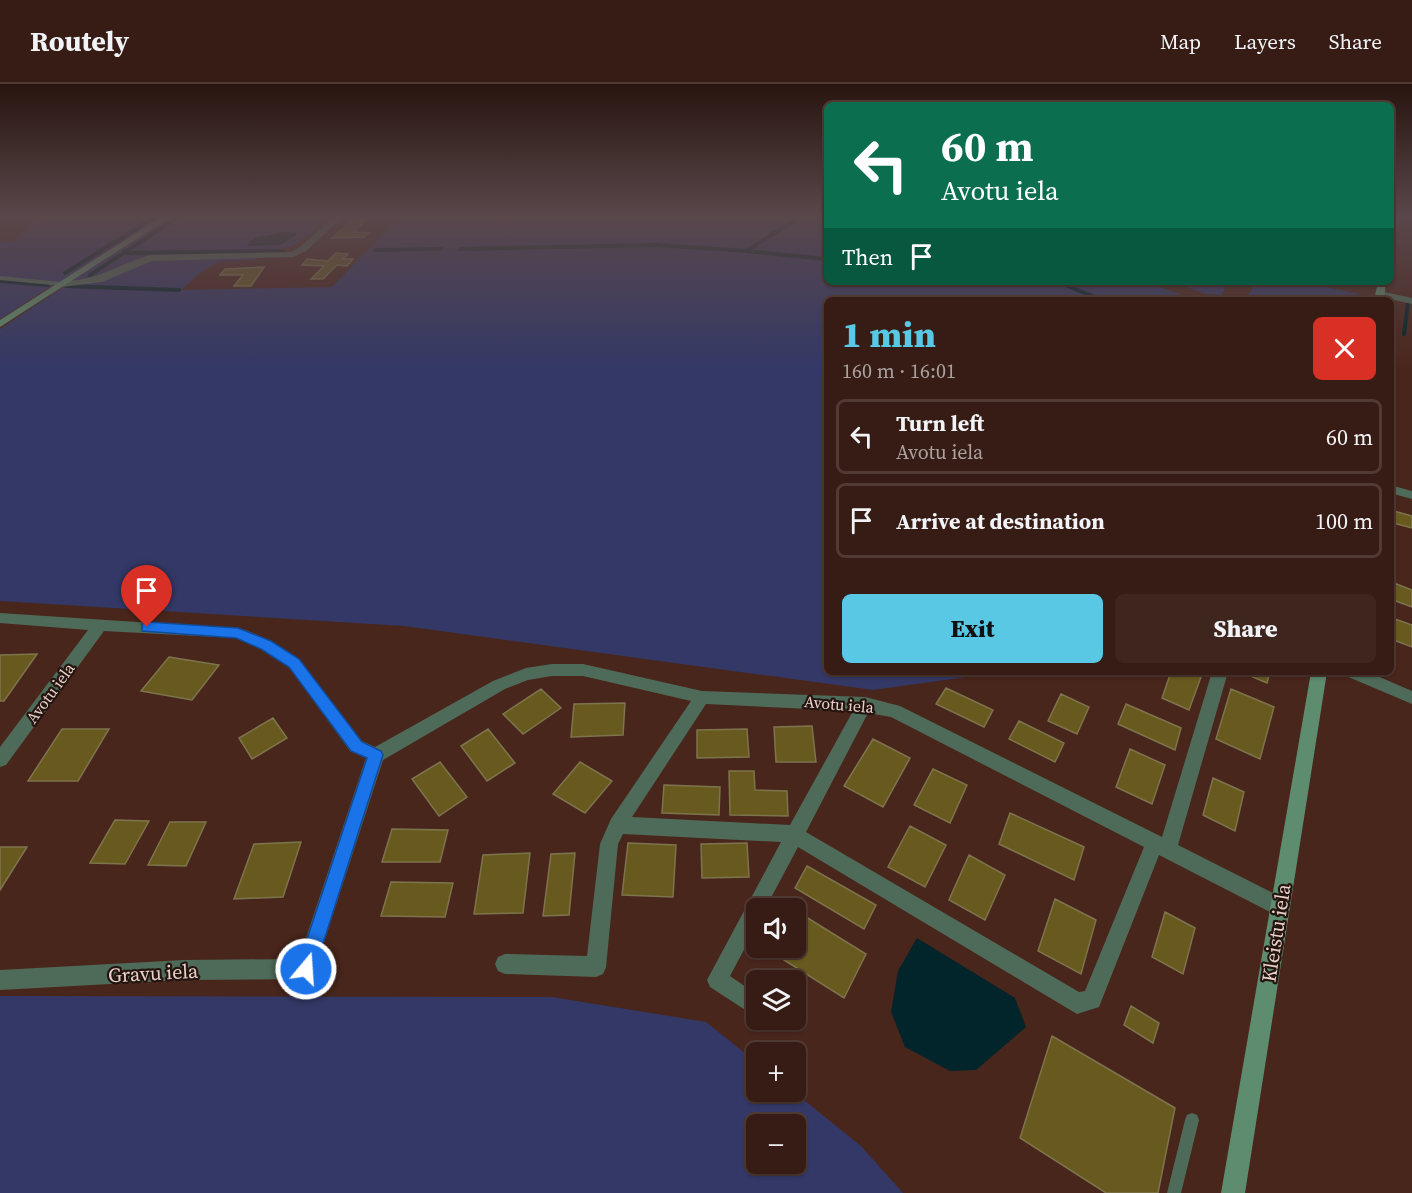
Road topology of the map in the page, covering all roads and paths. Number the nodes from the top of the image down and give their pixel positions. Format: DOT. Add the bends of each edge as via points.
graph roads {
  1 [pos="87,268"];
  2 [pos="124,268"];
  3 [pos="0,278"];
  4 [pos="62,284"];
  5 [pos="1394,299"];
  6 [pos="1412,301"];
  7 [pos="0,324"];
  8 [pos="1394,490"];
  9 [pos="1412,495"];
  10 [pos="0,618"];
  11 [pos="99,625"];
  12 [pos="1219,675"];
  13 [pos="1319,675"];
  14 [pos="1359,675"];
  15 [pos="702,697"];
  16 [pos="1412,698"];
  17 [pos="866,704"];
  18 [pos="375,755"];
  19 [pos="0,760"];
  20 [pos="617,825"];
  21 [pos="793,834"];
  22 [pos="1160,847"];
  23 [pos="1280,907"];
  24 [pos="505,964"];
  25 [pos="0,980"];
  26 [pos="746,999"];
  27 [pos="1192,1120"];
  28 [pos="1174,1193"];
  29 [pos="1233,1193"];
  1 -- 4 [label="street"];
  2 -- 4 [label="street" via="102,279"];
  3 -- 4 [label="lane"];
  4 -- 7 [label="street"];
  5 -- 6 [label="street"];
  8 -- 9 [label="street"];
  10 -- 11 [label="street"];
  11 -- 18 [label="street" via="238,633 266,645 294,663 356,746"];
  11 -- 19 [label="street, Avotu iela"];
  12 -- 22 [label="street"];
  13 -- 23 [label="street, Kleistu iela"];
  14 -- 16 [label="street"];
  15 -- 17 [label="street, Avotu iela"];
  15 -- 18 [label="street, Avotu iela" via="583,670 526,674 499,685"];
  15 -- 20 [label="street"];
  17 -- 21 [label="street"];
  17 -- 22 [label="street, Avotu iela" via="894,711"];
  18 -- 25 [label="street, Gravu iela" via="306,969 184,970"];
  20 -- 21 [label="street"];
  20 -- 24 [label="street" via="609,844 596,966"];
  21 -- 22 [label="street" via="1077,1003 1092,1000"];
  21 -- 26 [label="street" via="717,980"];
  22 -- 23 [label="street, Avotu iela"];
  23 -- 29 [label="street, Kleistu iela"];
  27 -- 28 [label="lane"];
}
